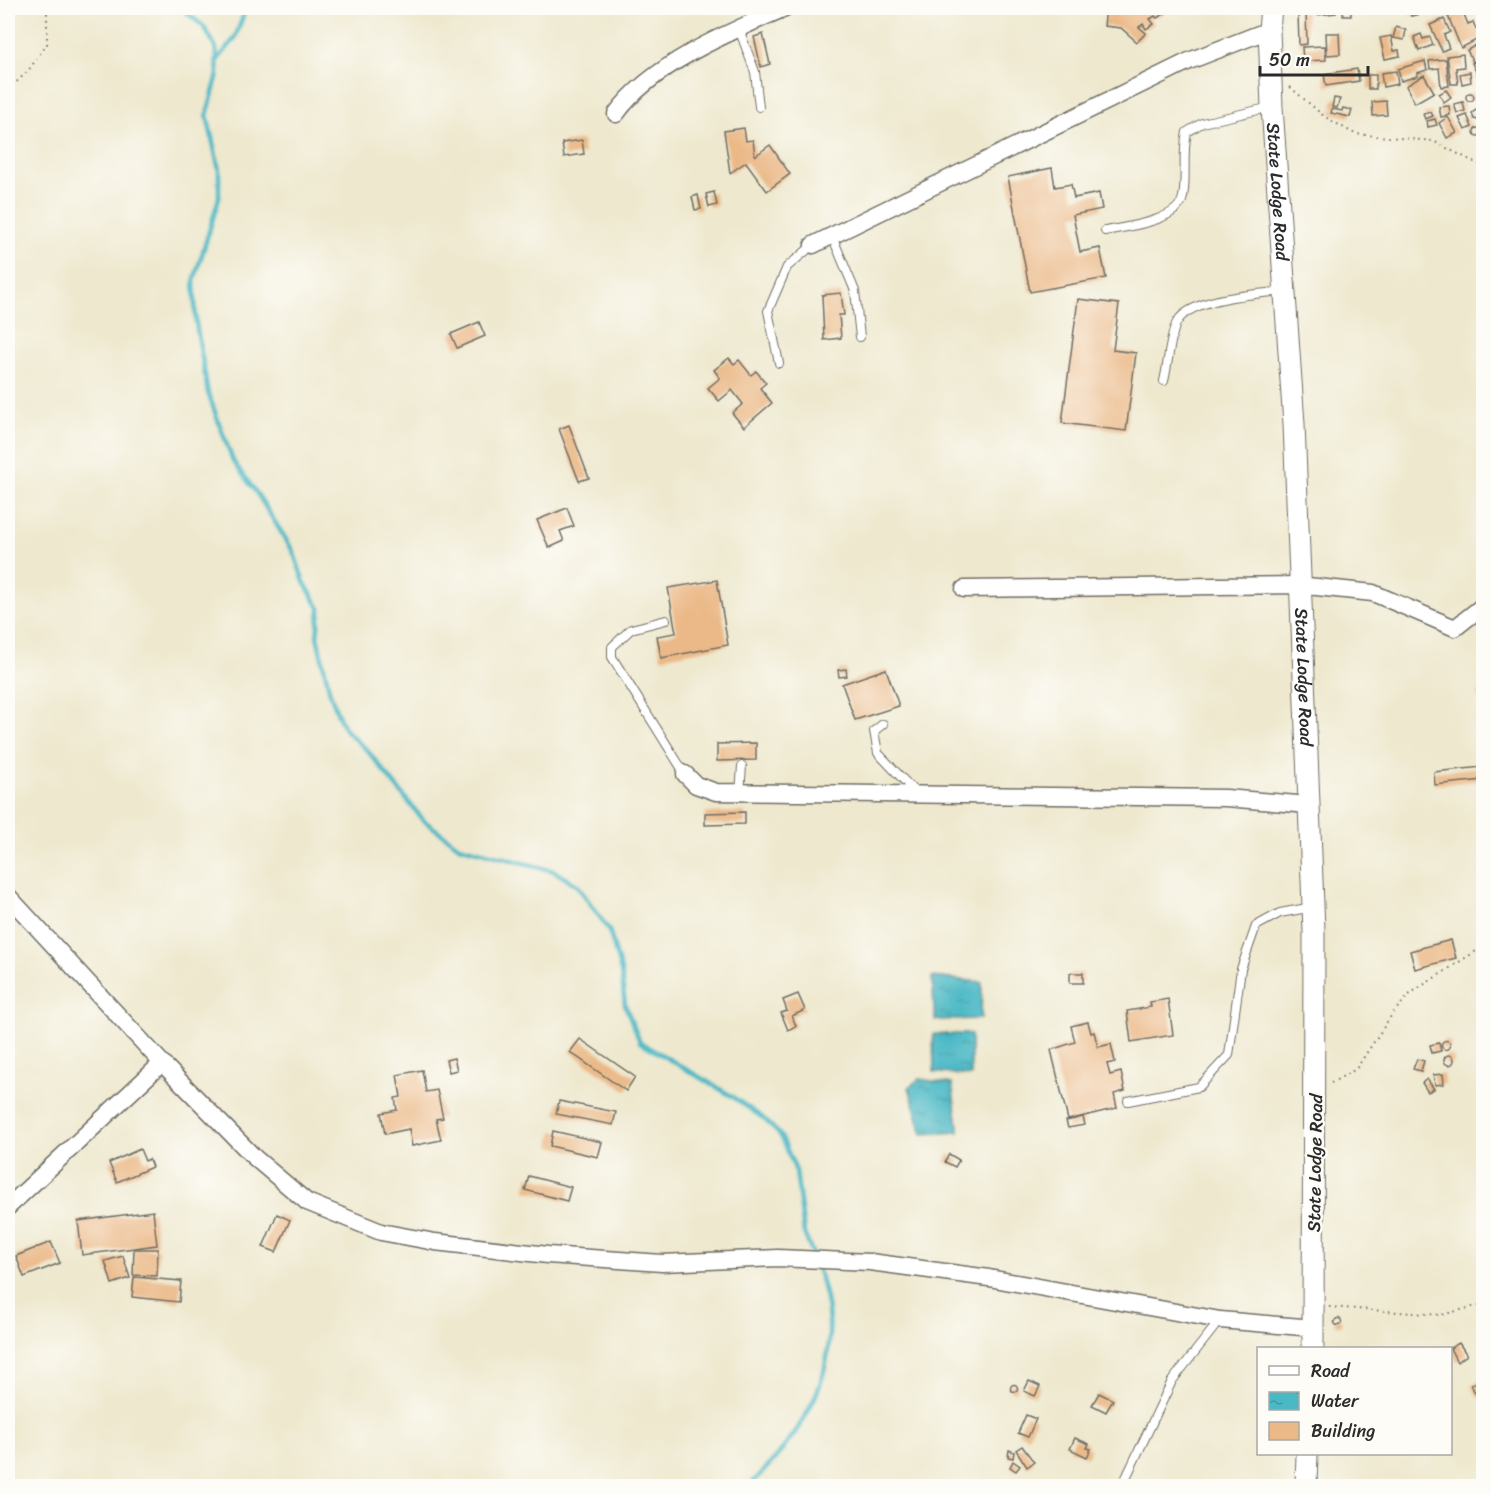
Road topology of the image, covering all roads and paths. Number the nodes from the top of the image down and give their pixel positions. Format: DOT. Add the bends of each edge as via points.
graph roads {
  1 [pos="47,8"];
  2 [pos="785,8"];
  3 [pos="1271,8"];
  4 [pos="739,30"];
  5 [pos="1269,30"];
  6 [pos="1270,70"];
  7 [pos="8,90"];
  8 [pos="759,107"];
  9 [pos="1272,107"];
  10 [pos="616,114"];
  11 [pos="1484,167"];
  12 [pos="1105,231"];
  13 [pos="832,236"];
  14 [pos="813,245"];
  15 [pos="1286,291"];
  16 [pos="860,337"];
  17 [pos="779,363"];
  18 [pos="1164,381"];
  19 [pos="1298,585"];
  20 [pos="964,589"];
  21 [pos="1484,605"];
  22 [pos="666,620"];
  23 [pos="883,724"];
  24 [pos="741,766"];
  25 [pos="685,774"];
  26 [pos="740,792"];
  27 [pos="917,794"];
  28 [pos="1309,805"];
  29 [pos="8,897"];
  30 [pos="1314,907"];
  31 [pos="1484,946"];
  32 [pos="162,1063"];
  33 [pos="1316,1091"];
  34 [pos="1128,1101"];
  35 [pos="8,1207"];
  36 [pos="1484,1304"];
  37 [pos="1313,1306"];
  38 [pos="1220,1320"];
  39 [pos="1313,1338"];
  40 [pos="1307,1455"];
  41 [pos="1122,1486"];
  42 [pos="1306,1486"];
  1 -- 7 [label="path" via="47,44"];
  2 -- 4 [label="street"];
  3 -- 5 [label="street, State Lodge Road"];
  4 -- 8 [label="lane" via="755,72"];
  4 -- 10 [label="street" via="665,69 629,96"];
  5 -- 6 [label="street, State Lodge Road"];
  5 -- 13 [label="street" via="1190,61"];
  6 -- 9 [label="street, State Lodge Road"];
  6 -- 11 [label="path" via="1325,117 1355,134 1433,141"];
  9 -- 12 [label="lane" via="1202,123 1187,132 1183,200 1175,212 1146,223"];
  9 -- 15 [label="street, State Lodge Road"];
  13 -- 14 [label="street"];
  13 -- 16 [label="lane" via="855,291"];
  14 -- 17 [label="lane" via="787,267 768,310"];
  15 -- 18 [label="lane" via="1233,297 1183,313 1176,325"];
  15 -- 19 [label="street, State Lodge Road"];
  19 -- 20 [label="street"];
  19 -- 21 [label="street" via="1373,593 1455,628"];
  19 -- 28 [label="street, State Lodge Road"];
  22 -- 25 [label="lane" via="631,630 612,647 612,657"];
  23 -- 27 [label="lane" via="874,731 878,753"];
  24 -- 26 [label="lane"];
  25 -- 26 [label="street" via="696,785 716,792"];
  26 -- 27 [label="street"];
  27 -- 28 [label="street" via="1226,798"];
  28 -- 30 [label="street, State Lodge Road"];
  29 -- 32 [label="street"];
  30 -- 33 [label="street, State Lodge Road"];
  30 -- 34 [label="lane" via="1280,913 1256,926 1241,969 1228,1056 1199,1087"];
  31 -- 33 [label="path" via="1411,993 1393,1013 1356,1070"];
  32 -- 35 [label="street"];
  32 -- 38 [label="street" via="255,1158 307,1202 381,1232 548,1256 662,1263 804,1259 870,1262 989,1278"];
  33 -- 37 [label="street, State Lodge Road"];
  36 -- 37 [label="path" via="1441,1315"];
  37 -- 39 [label="street, State Lodge Road"];
  38 -- 39 [label="street"];
  38 -- 41 [label="lane" via="1172,1381"];
  40 -- 42 [label="street"];
}
